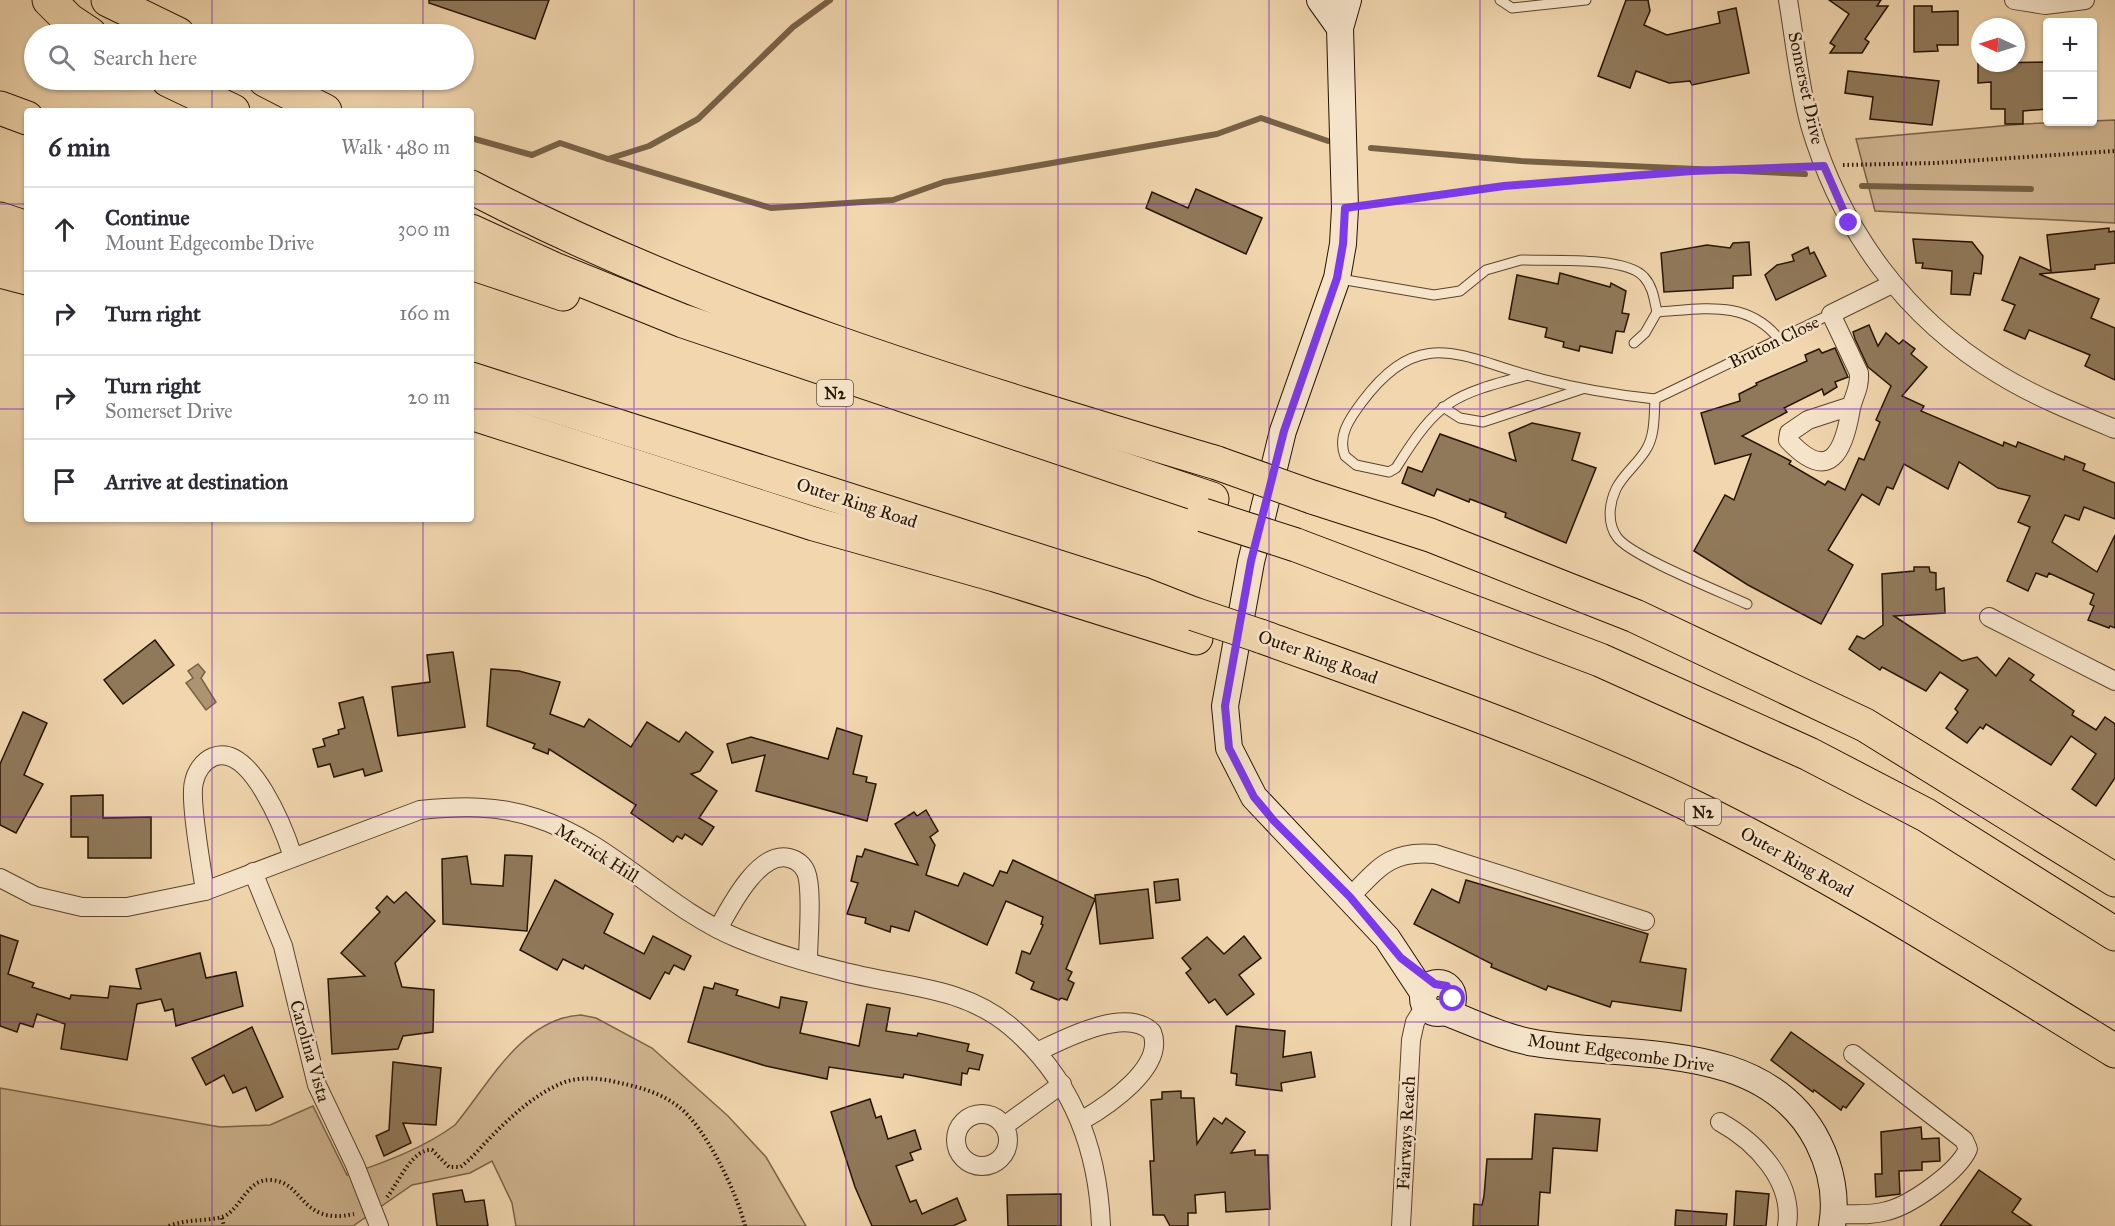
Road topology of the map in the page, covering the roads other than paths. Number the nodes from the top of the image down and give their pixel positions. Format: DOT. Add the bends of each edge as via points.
graph roads {
  1 [pos="108,0"];
  2 [pos="1320,0"];
  3 [pos="1348,0"];
  4 [pos="1500,0"];
  5 [pos="1586,0"];
  6 [pos="1788,0"];
  7 [pos="2014,0"];
  8 [pos="2085,0"];
  9 [pos="2046,2"];
  10 [pos="157,24"];
  11 [pos="1340,28"];
  12 [pos="189,90"];
  13 [pos="284,90"];
  14 [pos="0,108"];
  15 [pos="227,108"];
  16 [pos="319,108"];
  17 [pos="24,117"];
  18 [pos="474,189"];
  19 [pos="0,219"];
  20 [pos="24,227"];
  21 [pos="474,232"];
  22 [pos="0,244"];
  23 [pos="24,251"];
  24 [pos="474,264"];
  25 [pos="0,271"];
  26 [pos="24,277"];
  27 [pos="1337,278"];
  28 [pos="1892,284"];
  29 [pos="1657,312"];
  30 [pos="1831,314"];
  31 [pos="1779,339"];
  32 [pos="1634,343"];
  33 [pos="1528,375"];
  34 [pos="474,380"];
  35 [pos="1582,389"];
  36 [pos="474,396"];
  37 [pos="1655,399"];
  38 [pos="1851,406"];
  39 [pos="1443,407"];
  40 [pos="474,414"];
  41 [pos="2115,429"];
  42 [pos="1207,507"];
  43 [pos="1143,594"];
  44 [pos="1747,604"];
  45 [pos="1989,617"];
  46 [pos="1195,626"];
  47 [pos="2115,681"];
  48 [pos="293,857"];
  49 [pos="253,872"];
  50 [pos="0,878"];
  51 [pos="2115,880"];
  52 [pos="205,891"];
  53 [pos="1350,897"];
  54 [pos="1645,921"];
  55 [pos="718,929"];
  56 [pos="2115,934"];
  57 [pos="808,960"];
  58 [pos="1436,1001"];
  59 [pos="2115,1051"];
  60 [pos="1037,1052"];
  61 [pos="1853,1054"];
  62 [pos="1062,1084"];
  63 [pos="1081,1121"];
  64 [pos="1720,1122"];
  65 [pos="1004,1126"];
  66 [pos="1833,1220"];
  67 [pos="379,1226"];
  68 [pos="1101,1226"];
  69 [pos="1401,1226"];
  70 [pos="1787,1226"];
  1 -- 10 [label="highway"];
  2 -- 11 [label="street"];
  3 -- 11 [label="street"];
  4 -- 5 [label="lane" via="1512,8"];
  6 -- 28 [label="street, Somerset Drive" via="1810,122 1824,166 1849,223"];
  7 -- 9 [label="street"];
  8 -- 9 [label="street"];
  11 -- 27 [label="street" via="1345,208"];
  12 -- 15 [label="highway"];
  13 -- 16 [label="highway"];
  14 -- 17 [label="highway"];
  18 -- 51 [label="highway, bridge" via="518,212 709,295 983,392 1217,463 1430,535 1624,612 1854,720 1956,779"];
  19 -- 20 [label="highway"];
  21 -- 42 [label="highway" via="683,321"];
  22 -- 23 [label="highway"];
  24 -- 42 [label="highway, N2" via="691,338 841,395"];
  25 -- 26 [label="highway"];
  27 -- 29 [label="lane" via="1434,295 1461,291 1486,270 1508,262 1607,263 1634,269 1644,276 1652,288"];
  27 -- 53 [label="street" via="1284,431 1251,561 1225,706 1225,726 1229,748 1254,797"];
  28 -- 30 [label="street, Bruton Close"];
  28 -- 41 [label="street, Somerset Drive" via="1937,330 1999,375"];
  29 -- 31 [label="lane" via="1715,309 1746,313 1767,324"];
  29 -- 32 [label="lane"];
  30 -- 31 [label="lane, Bruton Close"];
  30 -- 38 [label="street" via="1858,373 1860,387"];
  31 -- 37 [label="lane, Bruton Close"];
  33 -- 35 [label="lane"];
  33 -- 39 [label="lane" via="1462,394"];
  33 -- 39 [label="lane" via="1463,354 1437,352 1397,366 1375,384 1350,418 1343,436 1345,456 1356,465 1384,473 1392,471 1426,421"];
  34 -- 43 [label="highway, Outer Ring Road / N2"];
  35 -- 37 [label="lane"];
  35 -- 39 [label="lane" via="1483,422 1460,418"];
  36 -- 43 [label="highway"];
  37 -- 44 [label="lane" via="1647,448 1617,487 1611,527 1617,538 1638,554"];
  40 -- 46 [label="highway" via="814,524"];
  42 -- 56 [label="highway, N2, bridge" via="1299,537 1600,660 1809,754 1926,814"];
  43 -- 46 [label="highway, Outer Ring Road / N2"];
  45 -- 47 [label="street"];
  46 -- 59 [label="highway, Outer Ring Road / N2, bridge" via="1436,700 1694,807 1779,850"];
  48 -- 49 [label="street, Merrick Hill"];
  48 -- 52 [label="street" via="279,815 254,777 229,757 214,757 199,769 193,789"];
  48 -- 55 [label="street, Merrick Hill" via="420,810 458,806 498,809 564,829"];
  49 -- 52 [label="street, Merrick Hill"];
  49 -- 67 [label="street, Carolina Vista" via="283,946 317,1085"];
  50 -- 52 [label="street, Merrick Hill" via="35,896 81,907 127,907"];
  53 -- 54 [label="street" via="1392,858 1419,852 1436,854"];
  53 -- 58 [label="street"];
  55 -- 57 [label="street, Merrick Hill" via="778,953"];
  55 -- 57 [label="street" via="732,903 762,866 771,859 790,858 806,872 809,888"];
  57 -- 60 [label="street, Merrick Hill" via="841,972 924,986 975,1004 1009,1026"];
  58 -- 66 [label="street, Mount Edgecombe Drive" via="1504,1036 1536,1043 1671,1056 1739,1072 1768,1086 1810,1125 1826,1156"];
  58 -- 69 [label="street, Fairways Reach" via="1411,1040"];
  60 -- 62 [label="street, Merrick Hill"];
  60 -- 63 [label="street" via="1110,1024 1134,1022 1152,1032 1155,1049 1151,1060 1112,1101"];
  61 -- 66 [label="street" via="1964,1140 1968,1149 1943,1178 1898,1208"];
  62 -- 63 [label="street, Merrick Hill"];
  62 -- 65 [label="street"];
  63 -- 68 [label="street, Merrick Hill" via="1093,1156"];
  64 -- 70 [label="street" via="1760,1151 1773,1171 1787,1204"];
}
